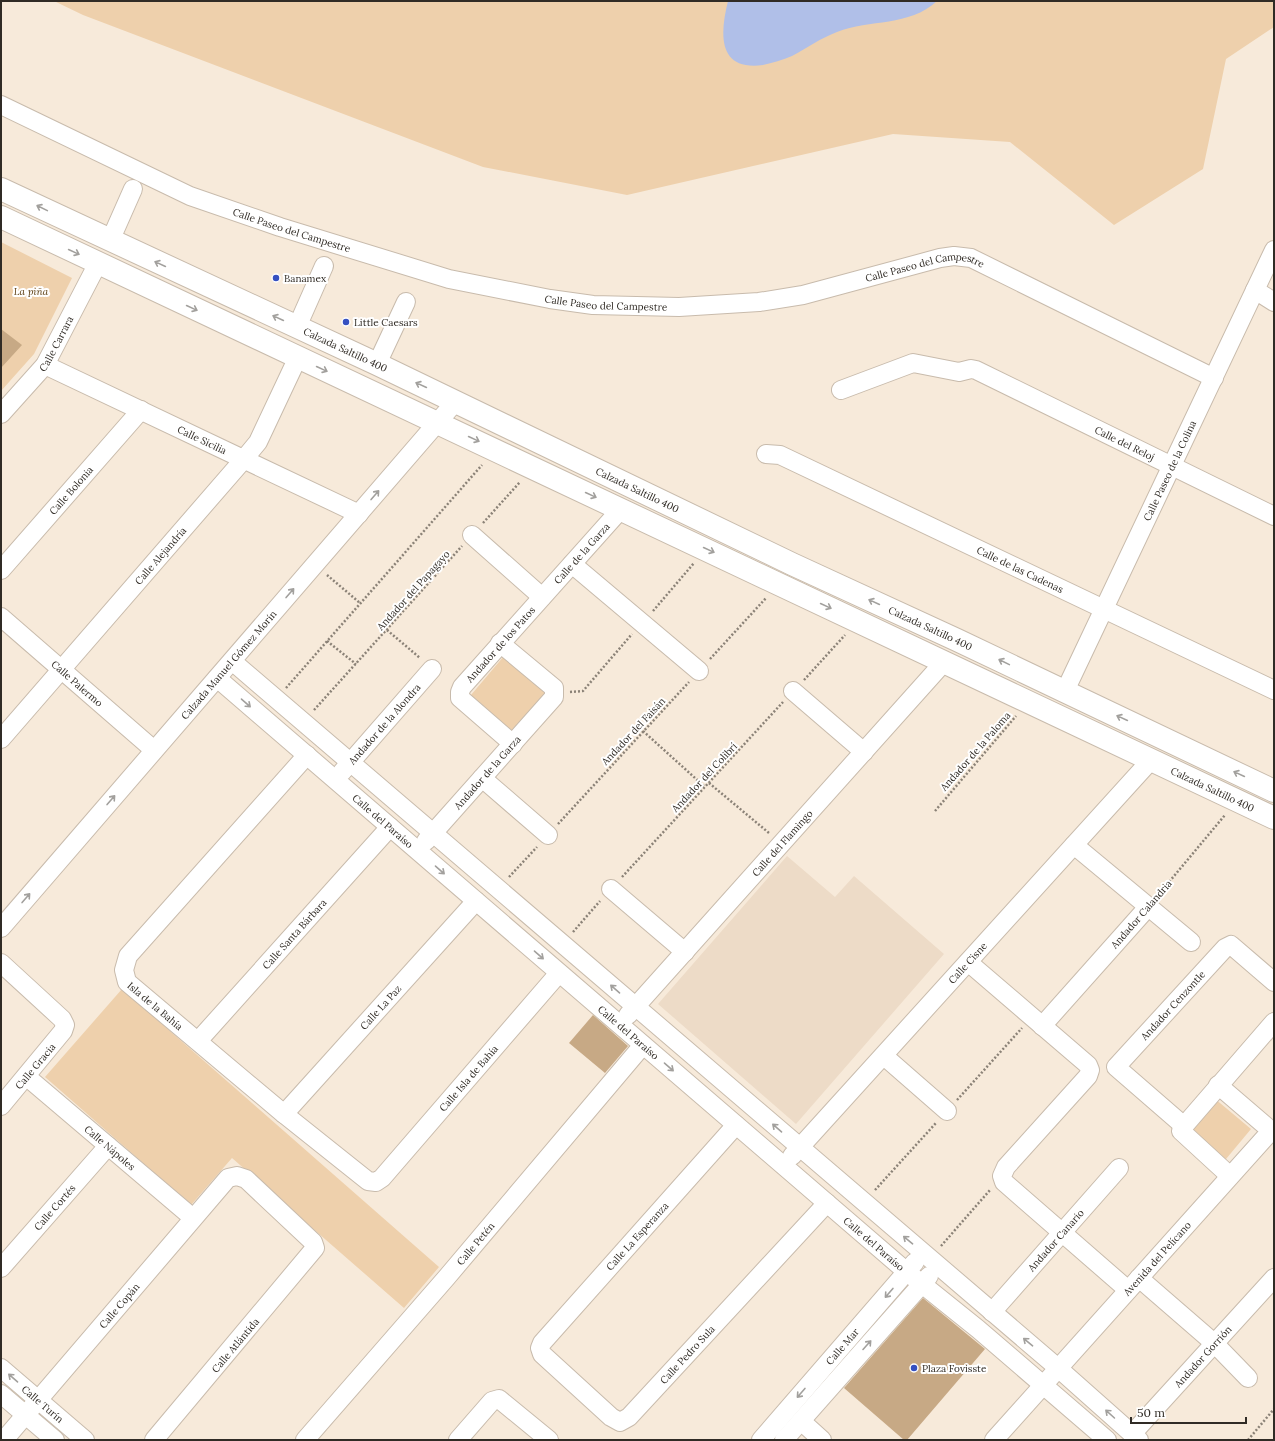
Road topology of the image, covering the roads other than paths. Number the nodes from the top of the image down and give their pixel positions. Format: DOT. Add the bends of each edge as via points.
graph roads {
  1 [pos="1,105"];
  2 [pos="1,189"];
  3 [pos="133,189"];
  4 [pos="1,217"];
  5 [pos="110,241"];
  6 [pos="1274,250"];
  7 [pos="98,263"];
  8 [pos="324,266"];
  9 [pos="1255,290"];
  10 [pos="406,302"];
  11 [pos="1274,302"];
  12 [pos="297,327"];
  13 [pos="298,357"];
  14 [pos="377,364"];
  15 [pos="45,365"];
  16 [pos="1214,378"];
  17 [pos="841,390"];
  18 [pos="456,402"];
  19 [pos="141,410"];
  20 [pos="1,414"];
  21 [pos="439,422"];
  22 [pos="766,454"];
  23 [pos="244,460"];
  24 [pos="1172,465"];
  25 [pos="621,509"];
  26 [pos="359,514"];
  27 [pos="1274,516"];
  28 [pos="472,535"];
  29 [pos="572,564"];
  30 [pos="1,570"];
  31 [pos="542,597"];
  32 [pos="1104,609"];
  33 [pos="1,617"];
  34 [pos="500,644"];
  35 [pos="232,660"];
  36 [pos="944,662"];
  37 [pos="61,669"];
  38 [pos="432,669"];
  39 [pos="699,671"];
  40 [pos="217,678"];
  41 [pos="1274,690"];
  42 [pos="793,691"];
  43 [pos="1065,691"];
  44 [pos="1,739"];
  45 [pos="513,744"];
  46 [pos="154,750"];
  47 [pos="864,752"];
  48 [pos="307,756"];
  49 [pos="1151,760"];
  50 [pos="350,762"];
  51 [pos="482,778"];
  52 [pos="336,780"];
  53 [pos="1274,791"];
  54 [pos="1274,818"];
  55 [pos="390,827"];
  56 [pos="433,833"];
  57 [pos="548,835"];
  58 [pos="1074,845"];
  59 [pos="418,851"];
  60 [pos="612,889"];
  61 [pos="476,901"];
  62 [pos="1148,907"];
  63 [pos="1,928"];
  64 [pos="1191,942"];
  65 [pos="685,952"];
  66 [pos="968,962"];
  67 [pos="1,963"];
  68 [pos="560,973"];
  69 [pos="1274,982"];
  70 [pos="636,1007"];
  71 [pos="1274,1022"];
  72 [pos="620,1025"];
  73 [pos="1042,1026"];
  74 [pos="198,1041"];
  75 [pos="643,1045"];
  76 [pos="884,1056"];
  77 [pos="26,1077"];
  78 [pos="1218,1085"];
  79 [pos="1,1106"];
  80 [pos="947,1111"];
  81 [pos="284,1114"];
  82 [pos="736,1125"];
  83 [pos="1183,1129"];
  84 [pos="108,1146"];
  85 [pos="800,1148"];
  86 [pos="784,1166"];
  87 [pos="1119,1168"];
  88 [pos="1230,1176"];
  89 [pos="376,1182"];
  90 [pos="826,1203"];
  91 [pos="193,1218"];
  92 [pos="1062,1233"];
  93 [pos="315,1248"];
  94 [pos="923,1252"];
  95 [pos="938,1265"];
  96 [pos="1,1268"];
  97 [pos="907,1272"];
  98 [pos="1274,1278"];
  99 [pos="921,1284"];
  100 [pos="1134,1284"];
  101 [pos="992,1312"];
  102 [pos="1214,1343"];
  103 [pos="540,1348"];
  104 [pos="1,1368"];
  105 [pos="1058,1368"];
  106 [pos="1248,1378"];
  107 [pos="1044,1384"];
  108 [pos="1,1394"];
  109 [pos="38,1400"];
  110 [pos="26,1415"];
  111 [pos="801,1421"];
  112 [pos="1135,1437"];
  113 [pos="786,1439"];
  114 [pos="4,1440"];
  115 [pos="55,1440"];
  116 [pos="85,1440"];
  117 [pos="154,1440"];
  118 [pos="305,1440"];
  119 [pos="458,1440"];
  120 [pos="549,1440"];
  121 [pos="761,1440"];
  122 [pos="822,1440"];
  123 [pos="994,1440"];
  124 [pos="1107,1440"];
  1 -- 16 [label="street, Calle Paseo del Campestre" via="190,196 280,228 449,279 579,303 679,307 759,302 803,295 940,258 971,258"];
  5 -- 2 [label="main road, Calzada Saltillo 400, one-way"];
  3 -- 5 [label="street"];
  4 -- 7 [label="main road, Calzada Saltillo 400, one-way"];
  12 -- 5 [label="main road, Calzada Saltillo 400, one-way"];
  6 -- 9 [label="street, Calle Paseo de la Colina"];
  7 -- 13 [label="main road, Calzada Saltillo 400, one-way"];
  7 -- 15 [label="street, Calle Carrara"];
  8 -- 12 [label="street"];
  9 -- 11 [label="street"];
  9 -- 16 [label="street, Calle Paseo de la Colina"];
  10 -- 14 [label="street"];
  12 -- 14 [label="main road, Calzada Saltillo 400"];
  13 -- 21 [label="main road, Calzada Saltillo 400, one-way"];
  13 -- 23 [label="street, Calle Alejandría" via="258,442"];
  18 -- 14 [label="main road, Calzada Saltillo 400, one-way"];
  15 -- 19 [label="street, Calle Sicilia"];
  15 -- 20 [label="street, Calle Carrara"];
  16 -- 24 [label="street, Calle Paseo de la Colina"];
  17 -- 24 [label="street, Calle del Reloj" via="912,363 968,371"];
  18 -- 21 [label="street, Calzada Manuel Gómez Morín"];
  43 -- 18 [label="main road, Calzada Saltillo 400, one-way" via="792,564"];
  19 -- 23 [label="street, Calle Sicilia"];
  19 -- 30 [label="street, Calle Bolonia"];
  21 -- 25 [label="main road, Calzada Saltillo 400, one-way"];
  26 -- 21 [label="street, Calzada Manuel Gómez Morín, one-way"];
  22 -- 32 [label="street, Calle de las Cadenas" via="780,455"];
  23 -- 26 [label="street, Calle Sicilia"];
  23 -- 37 [label="street, Calle Alejandría"];
  24 -- 27 [label="street, Calle del Reloj"];
  24 -- 32 [label="street, Calle Paseo de la Colina"];
  25 -- 29 [label="street, Calle de la Garza"];
  25 -- 36 [label="main road, Calzada Saltillo 400, one-way"];
  35 -- 26 [label="street, Calzada Manuel Gómez Morín, one-way"];
  28 -- 31 [label="street"];
  29 -- 31 [label="street, Calle de la Garza"];
  29 -- 39 [label="street"];
  31 -- 34 [label="street, Andador de los Patos"];
  32 -- 41 [label="street, Calle de las Cadenas"];
  32 -- 43 [label="street, Calle Paseo de la Colina"];
  33 -- 37 [label="street, Calle Palermo"];
  34 -- 45 [label="street, Andador de los Patos" via="462,687 460,698"];
  34 -- 45 [label="street, Andador de la Garza" via="554,688 555,693"];
  35 -- 40 [label="street, Calzada Manuel Gómez Morín"];
  35 -- 50 [label="street"];
  36 -- 47 [label="street, Calle del Flamingo"];
  36 -- 49 [label="main road, Calzada Saltillo 400"];
  37 -- 44 [label="street, Calle Alejandría"];
  37 -- 46 [label="street, Calle Palermo"];
  38 -- 50 [label="street, Andador de la Alondra"];
  40 -- 46 [label="street, Calzada Manuel Gómez Morín"];
  40 -- 48 [label="street, Calle del Paraíso, one-way"];
  42 -- 47 [label="street"];
  53 -- 43 [label="main road, Calzada Saltillo 400, one-way"];
  45 -- 51 [label="street, Andador de la Garza"];
  63 -- 46 [label="street, Calzada Manuel Gómez Morín, one-way"];
  47 -- 65 [label="street, Calle del Flamingo"];
  48 -- 52 [label="street, Calle del Paraíso"];
  48 -- 74 [label="street, Isla de la Bahía" via="128,956 124,970 127,982"];
  49 -- 54 [label="main road, Calzada Saltillo 400"];
  49 -- 58 [label="street, Calle Cisne"];
  50 -- 52 [label="street, Andador de la Alondra"];
  50 -- 56 [label="street"];
  51 -- 56 [label="street, Andador de la Garza"];
  51 -- 57 [label="street"];
  52 -- 55 [label="street, Calle del Paraíso"];
  55 -- 59 [label="street, Calle del Paraíso"];
  55 -- 74 [label="street, Calle Santa Bárbara"];
  56 -- 59 [label="street, Andador de la Garza"];
  70 -- 56 [label="street, one-way"];
  58 -- 62 [label="street"];
  58 -- 66 [label="street, Calle Cisne"];
  59 -- 61 [label="street, Calle del Paraíso, one-way"];
  60 -- 65 [label="street"];
  61 -- 68 [label="street, Calle del Paraíso, one-way"];
  61 -- 81 [label="street, Calle La Paz"];
  62 -- 64 [label="street"];
  62 -- 73 [label="street, Andador Calandria"];
  65 -- 70 [label="street, Calle del Flamingo"];
  66 -- 73 [label="street"];
  66 -- 76 [label="street, Calle Cisne"];
  67 -- 77 [label="street, Calle Gracia" via="62,1019 65,1025"];
  68 -- 72 [label="street, Calle del Paraíso"];
  68 -- 89 [label="street, Calle Isla de Bahía"];
  69 -- 83 [label="street, Andador Cenzontle" via="1231,945 1225,948 1116,1067"];
  70 -- 72 [label="street, Calle del Flamingo"];
  85 -- 70 [label="street, one-way"];
  71 -- 78 [label="street"];
  72 -- 75 [label="street, Calle del Paraíso"];
  73 -- 92 [label="street" via="1088,1065 1090,1070 1088,1076 1006,1167 1002,1176 1004,1182"];
  74 -- 81 [label="street, Isla de la Bahía"];
  75 -- 82 [label="street, Calle del Paraíso, one-way"];
  75 -- 118 [label="street, Calle Petén"];
  76 -- 80 [label="street"];
  76 -- 85 [label="street, Calle Cisne"];
  77 -- 79 [label="street, Calle Gracia"];
  77 -- 84 [label="street, Calle Nápoles"];
  78 -- 83 [label="street"];
  78 -- 88 [label="street, Avenida del Pelícano" via="1270,1132"];
  81 -- 89 [label="street, Isla de la Bahía" via="368,1181"];
  82 -- 86 [label="street, Calle del Paraíso"];
  82 -- 103 [label="street, Calle La Esperanza"];
  83 -- 88 [label="street" via="1186,1137"];
  84 -- 91 [label="street, Calle Nápoles"];
  84 -- 96 [label="street, Calle Cortés"];
  85 -- 86 [label="street, Calle Cisne"];
  94 -- 85 [label="street, one-way"];
  86 -- 90 [label="street, Calle del Paraíso"];
  87 -- 92 [label="street, Andador Canario"];
  88 -- 100 [label="street, Avenida del Pelícano"];
  90 -- 97 [label="street, Calle del Paraíso"];
  90 -- 103 [label="street, Calle Pedro Sula" via="625,1420 620,1422 611,1417 542,1354"];
  91 -- 93 [label="street, Calle Copán" via="228,1178 237,1176 246,1179 314,1242"];
  91 -- 109 [label="street, Calle Copán"];
  92 -- 100 [label="street"];
  92 -- 101 [label="street, Andador Canario"];
  93 -- 117 [label="street, Calle Atlántida"];
  94 -- 95 [label="street"];
  94 -- 97 [label="street, Calle Mar"];
  95 -- 99 [label="street, Calle Mar"];
  95 -- 101 [label="street"];
  97 -- 99 [label="street, Calle del Paraíso"];
  97 -- 121 [label="street, Calle Mar, one-way"];
  98 -- 102 [label="street, Andador Gorrión"];
  99 -- 107 [label="street, Calle del Paraíso"];
  111 -- 99 [label="street, Calle Mar, one-way"];
  100 -- 102 [label="street"];
  100 -- 105 [label="street, Avenida del Pelícano"];
  105 -- 101 [label="street, one-way"];
  102 -- 106 [label="street"];
  102 -- 112 [label="street, Andador Gorrión"];
  109 -- 104 [label="street, Calle Turín, one-way"];
  105 -- 107 [label="street, Avenida del Pelícano"];
  112 -- 105 [label="street, one-way"];
  107 -- 123 [label="street, Avenida del Pelícano"];
  107 -- 124 [label="street, Calle del Paraíso"];
  108 -- 110 [label="street, Calle Turín"];
  109 -- 110 [label="street, Calle Copán"];
  109 -- 116 [label="street, Calle Turín"];
  110 -- 114 [label="street, Calle Copán"];
  110 -- 115 [label="street, Calle Turín"];
  111 -- 113 [label="street, Calle Mar"];
  111 -- 122 [label="street"];
  119 -- 120 [label="street" via="496,1399"];
}
